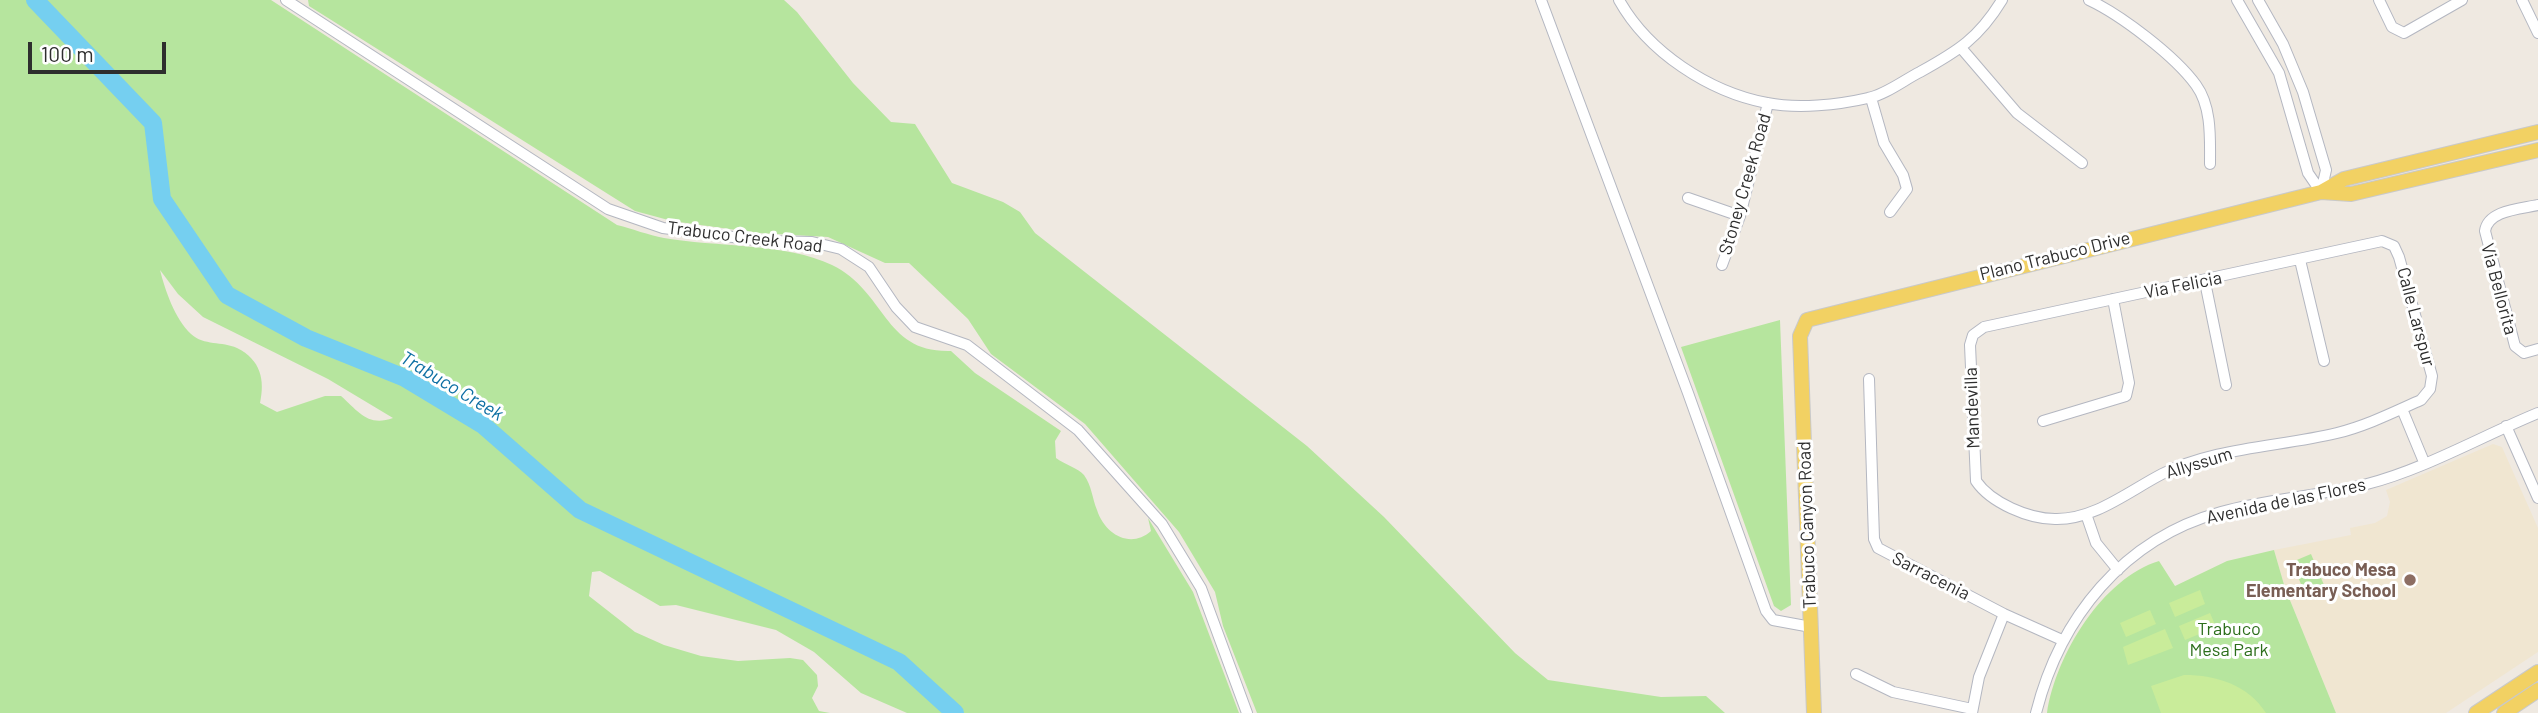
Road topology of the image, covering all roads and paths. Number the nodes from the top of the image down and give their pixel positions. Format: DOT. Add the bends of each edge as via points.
graph roads {
  1 [pos="286,0"];
  2 [pos="1541,0"];
  3 [pos="1619,0"];
  4 [pos="2002,0"];
  5 [pos="2089,0"];
  6 [pos="2237,0"];
  7 [pos="2258,0"];
  8 [pos="2379,0"];
  9 [pos="2462,0"];
  10 [pos="2522,0"];
  11 [pos="2538,33"];
  12 [pos="1962,49"];
  13 [pos="1871,98"];
  14 [pos="1768,103"];
  15 [pos="2538,132"];
  16 [pos="2538,150"];
  17 [pos="2082,163"];
  18 [pos="2210,164"];
  19 [pos="2321,192"];
  20 [pos="1688,198"];
  21 [pos="2538,205"];
  22 [pos="1890,212"];
  23 [pos="1740,216"];
  24 [pos="2394,246"];
  25 [pos="2300,260"];
  26 [pos="1722,265"];
  27 [pos="2205,282"];
  28 [pos="2113,299"];
  29 [pos="1973,335"];
  30 [pos="1800,336"];
  31 [pos="2538,349"];
  32 [pos="2324,361"];
  33 [pos="1869,379"];
  34 [pos="2227,385"];
  35 [pos="2430,389"];
  36 [pos="2402,408"];
  37 [pos="2538,413"];
  38 [pos="2043,421"];
  39 [pos="2506,426"];
  40 [pos="2424,462"];
  41 [pos="1976,481"];
  42 [pos="2538,498"];
  43 [pos="2086,514"];
  44 [pos="2118,570"];
  45 [pos="2004,614"];
  46 [pos="1811,627"];
  47 [pos="2062,640"];
  48 [pos="2538,672"];
  49 [pos="1856,674"];
  50 [pos="2538,690"];
  51 [pos="1972,711"];
  52 [pos="1247,713"];
  53 [pos="1814,713"];
  54 [pos="2036,713"];
  55 [pos="2476,713"];
  56 [pos="2504,713"];
  1 -- 52 [label="street, Trabuco Creek Road" via="608,209 663,228 841,248 869,267 915,327 967,345 1078,430 1162,524 1201,588"];
  2 -- 46 [label="street" via="1766,611 1773,620"];
  3 -- 14 [label="street" via="1651,41 1686,71"];
  4 -- 12 [label="street"];
  5 -- 18 [label="street" via="2162,52 2197,86 2210,122"];
  6 -- 19 [label="street" via="2279,72 2308,173"];
  7 -- 19 [label="street" via="2303,92 2326,170"];
  8 -- 9 [label="street" via="2398,32 2413,29"];
  10 -- 11 [label="street"];
  12 -- 13 [label="street"];
  12 -- 17 [label="street" via="2017,113"];
  13 -- 14 [label="street" via="1821,104"];
  13 -- 22 [label="street" via="1884,143 1907,189"];
  14 -- 23 [label="street, Stoney Creek Road"];
  15 -- 19 [label="main road, Plano Trabuco Drive" via="2344,179"];
  16 -- 19 [label="main road, Plano Trabuco Drive" via="2351,194"];
  19 -- 30 [label="main road, Plano Trabuco Drive" via="1814,316 1802,325"];
  20 -- 23 [label="street"];
  21 -- 31 [label="street, Via Bellorita" via="2495,215 2486,224 2485,235 2513,342 2520,351"];
  23 -- 26 [label="street, Stoney Creek Road"];
  24 -- 25 [label="street, Via Felicia" via="2382,241"];
  24 -- 35 [label="street, Calle Larspur" via="2432,376"];
  25 -- 27 [label="street, Via Felicia"];
  25 -- 32 [label="street"];
  27 -- 28 [label="street, Via Felicia"];
  27 -- 34 [label="street"];
  28 -- 29 [label="street, Via Felicia" via="1984,327"];
  28 -- 38 [label="street" via="2129,383 2126,396"];
  29 -- 41 [label="street, Mandevilla"];
  30 -- 46 [label="main road, Trabuco Canyon Road"];
  33 -- 45 [label="street, Sarracenia" via="1875,544"];
  35 -- 36 [label="street, Allyssum" via="2421,400"];
  36 -- 40 [label="street"];
  36 -- 43 [label="street, Allyssum" via="2339,432 2204,458"];
  37 -- 39 [label="street, Avenida de las Flores"];
  39 -- 40 [label="street, Avenida de las Flores"];
  39 -- 42 [label="street"];
  40 -- 44 [label="street, Avenida de las Flores" via="2366,484 2217,513 2163,537"];
  41 -- 43 [label="street, Allyssum" via="2003,503 2040,518"];
  43 -- 44 [label="street" via="2096,543"];
  44 -- 47 [label="street, Avenida de las Flores" via="2086,603"];
  45 -- 47 [label="street, Sarracenia"];
  45 -- 51 [label="street" via="1979,677"];
  46 -- 53 [label="main road, Trabuco Canyon Road"];
  47 -- 54 [label="street, Avenida de las Flores"];
  48 -- 55 [label="main road"];
  49 -- 51 [label="street" via="1893,692"];
  50 -- 56 [label="main road"];
}
